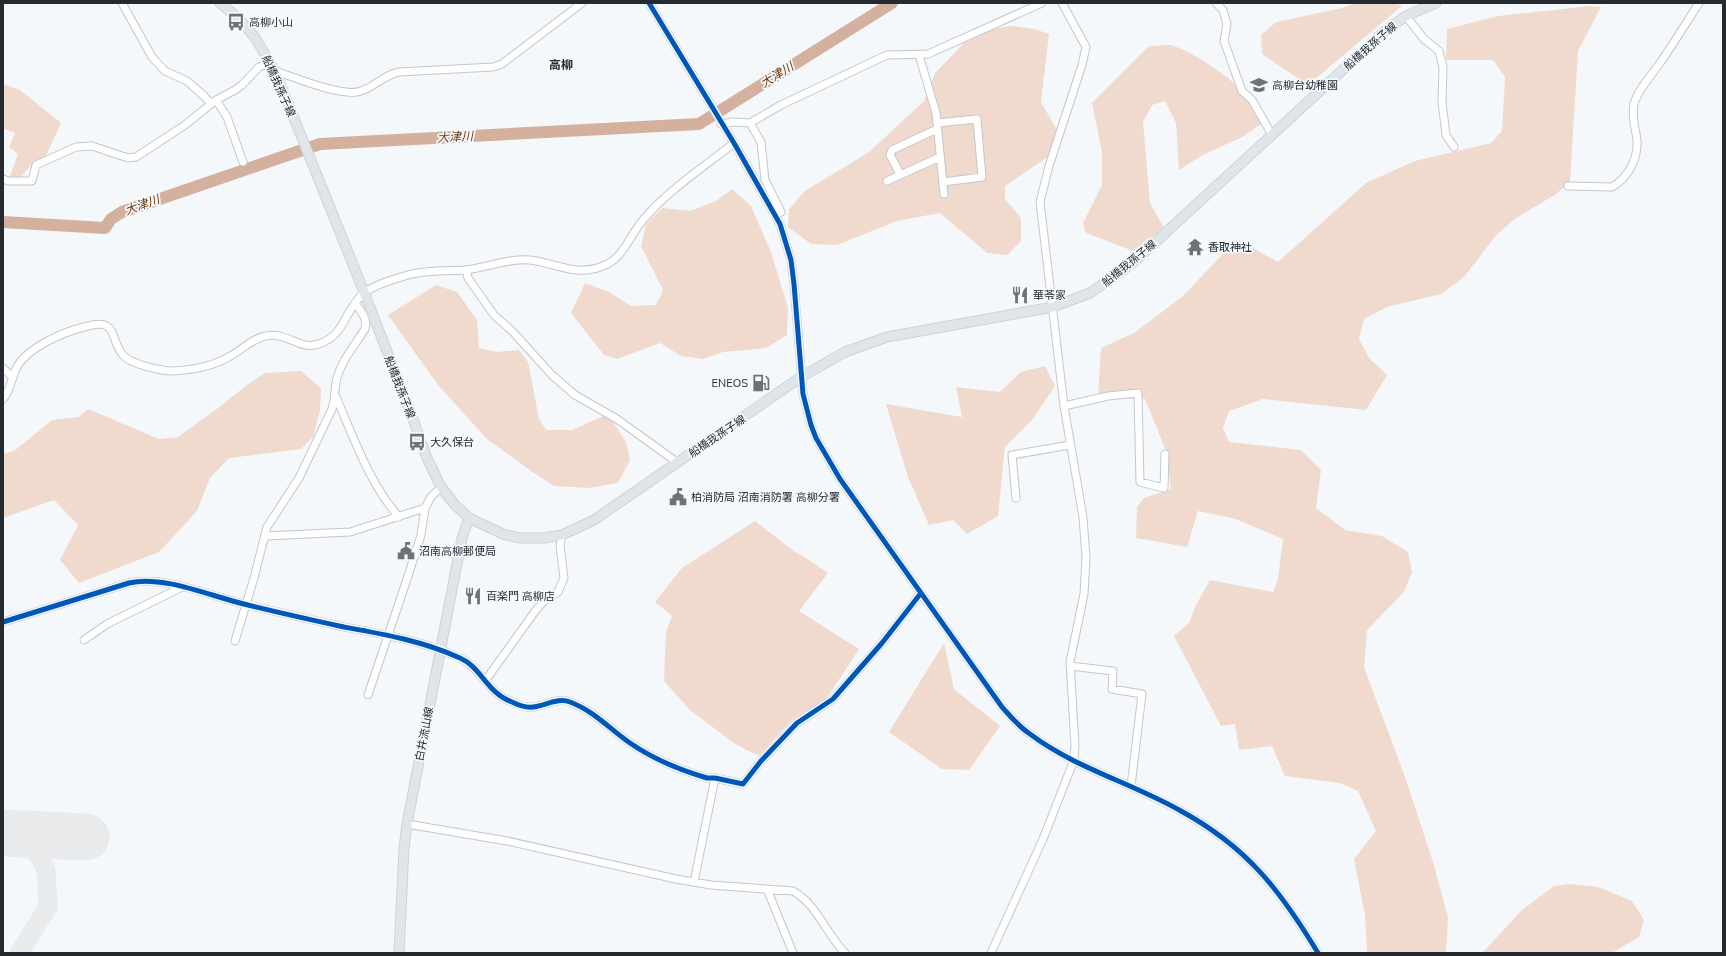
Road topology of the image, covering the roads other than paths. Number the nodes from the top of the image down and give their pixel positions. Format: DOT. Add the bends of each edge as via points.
graph roads {
  1 [pos="122,3"];
  2 [pos="220,3"];
  3 [pos="582,3"];
  4 [pos="649,3"];
  5 [pos="1042,3"];
  6 [pos="1062,3"];
  7 [pos="1216,3"];
  8 [pos="1436,3"];
  9 [pos="1699,3"];
  10 [pos="1406,16"];
  11 [pos="919,55"];
  12 [pos="273,67"];
  13 [pos="214,102"];
  14 [pos="721,122"];
  15 [pos="750,123"];
  16 [pos="937,126"];
  17 [pos="1272,135"];
  18 [pos="734,143"];
  19 [pos="1454,146"];
  20 [pos="940,157"];
  21 [pos="243,162"];
  22 [pos="900,174"];
  23 [pos="3,179"];
  24 [pos="887,181"];
  25 [pos="942,182"];
  26 [pos="1568,186"];
  27 [pos="944,194"];
  28 [pos="776,215"];
  29 [pos="466,270"];
  30 [pos="364,292"];
  31 [pos="355,303"];
  32 [pos="1053,307"];
  33 [pos="3,368"];
  34 [pos="801,377"];
  35 [pos="13,378"];
  36 [pos="336,397"];
  37 [pos="3,399"];
  38 [pos="1064,406"];
  39 [pos="1070,445"];
  40 [pos="1165,454"];
  41 [pos="678,463"];
  42 [pos="441,487"];
  43 [pos="1016,498"];
  44 [pos="425,508"];
  45 [pos="399,517"];
  46 [pos="469,518"];
  47 [pos="562,535"];
  48 [pos="265,536"];
  49 [pos="182,587"];
  50 [pos="922,593"];
  51 [pos="246,605"];
  52 [pos="3,622"];
  53 [pos="389,635"];
  54 [pos="84,640"];
  55 [pos="235,641"];
  56 [pos="440,650"];
  57 [pos="1070,666"];
  58 [pos="484,681"];
  59 [pos="368,695"];
  60 [pos="1074,760"];
  61 [pos="715,778"];
  62 [pos="1131,786"];
  63 [pos="407,824"];
  64 [pos="694,882"];
  65 [pos="767,889"];
  66 [pos="399,953"];
  67 [pos="792,953"];
  68 [pos="845,953"];
  69 [pos="991,953"];
  70 [pos="1318,953"];
  1 -- 13 [label="street" via="152,57 165,71 187,81"];
  2 -- 12 [label="main road, 船橋我孫子線" via="254,36"];
  3 -- 12 [label="street" via="510,59 493,67 399,72 389,74 353,93 337,91"];
  4 -- 14 [label="street"];
  5 -- 11 [label="street" via="936,51"];
  6 -- 32 [label="street" via="1086,47 1040,202"];
  7 -- 17 [label="street" via="1223,10 1228,24 1224,41 1242,91 1252,100"];
  8 -- 10 [label="main road, 船橋我孫子線"];
  9 -- 26 [label="street" via="1634,104 1637,150 1627,174 1612,187"];
  10 -- 17 [label="main road, 船橋我孫子線" via="1366,47"];
  10 -- 19 [label="street" via="1424,39 1439,51 1443,67 1442,102 1446,135"];
  11 -- 15 [label="street" via="887,55 781,105"];
  11 -- 16 [label="street"];
  12 -- 13 [label="street" via="259,66 242,85"];
  12 -- 30 [label="main road, 船橋我孫子線"];
  13 -- 21 [label="street" via="227,118"];
  13 -- 23 [label="street" via="185,125 136,157 128,158 92,146 76,147 36,165 32,181"];
  14 -- 15 [label="street"];
  14 -- 18 [label="street"];
  15 -- 28 [label="street" via="761,142 765,180 781,212"];
  16 -- 20 [label="street"];
  16 -- 22 [label="street" via="892,150 890,155"];
  16 -- 25 [label="street" via="977,119 982,177"];
  17 -- 32 [label="main road, 船橋我孫子線" via="1122,272 1090,293"];
  18 -- 28 [label="street"];
  18 -- 29 [label="street" via="666,197 643,220 619,256 605,266 581,270 565,269 531,260 521,260"];
  20 -- 22 [label="street"];
  20 -- 25 [label="street"];
  22 -- 24 [label="street"];
  25 -- 27 [label="street"];
  28 -- 34 [label="street" via="791,260"];
  29 -- 30 [label="street" via="431,270 387,282"];
  29 -- 41 [label="street" via="468,278 494,315 552,375 574,395 617,419"];
  30 -- 31 [label="street"];
  30 -- 42 [label="main road, 船橋我孫子線" via="426,458"];
  31 -- 35 [label="street" via="339,330 319,344 303,345 287,338 268,335 252,341 220,361 187,370 170,371 130,361 120,352 111,330 99,324 84,327 32,351 23,359"];
  31 -- 36 [label="street" via="367,324 341,367 336,379"];
  32 -- 34 [label="main road, 船橋我孫子線" via="887,337 845,352"];
  32 -- 38 [label="street"];
  33 -- 35 [label="street"];
  34 -- 41 [label="main road, 船橋我孫子線"];
  34 -- 50 [label="street" via="804,400 816,438 840,479"];
  35 -- 37 [label="street"];
  36 -- 45 [label="street" via="374,478"];
  36 -- 48 [label="street" via="299,478 267,527"];
  38 -- 39 [label="street"];
  38 -- 40 [label="street" via="1108,396 1138,393 1140,482 1164,488"];
  39 -- 43 [label="street" via="1012,455"];
  39 -- 57 [label="street" via="1080,494 1086,558 1084,594"];
  41 -- 47 [label="main road, 船橋我孫子線" via="594,520"];
  42 -- 44 [label="street"];
  42 -- 46 [label="main road, 船橋我孫子線"];
  44 -- 45 [label="street"];
  44 -- 53 [label="street" via="420,535"];
  45 -- 48 [label="street" via="350,532"];
  46 -- 47 [label="main road, 船橋我孫子線" via="503,534 519,538"];
  46 -- 56 [label="main road, 白井流山線" via="462,538"];
  47 -- 58 [label="street" via="560,546 564,578 558,592 536,610"];
  48 -- 51 [label="street"];
  49 -- 51 [label="street"];
  49 -- 52 [label="street" via="140,580"];
  49 -- 54 [label="street" via="107,624"];
  50 -- 60 [label="street" via="1014,721 1050,748"];
  50 -- 61 [label="street" via="834,699 797,723 743,784"];
  51 -- 53 [label="street"];
  51 -- 55 [label="street"];
  53 -- 56 [label="street"];
  53 -- 59 [label="street"];
  56 -- 58 [label="street" via="465,661"];
  56 -- 63 [label="main road, 白井流山線"];
  57 -- 60 [label="street"];
  57 -- 62 [label="street" via="1113,671 1112,689 1142,694"];
  58 -- 61 [label="street" via="493,692 522,706 534,707 557,701 570,702 601,719 628,742 657,759 692,774"];
  60 -- 62 [label="street"];
  60 -- 69 [label="street" via="1043,839"];
  61 -- 64 [label="street"];
  62 -- 70 [label="street" via="1201,822 1247,857 1290,907"];
  63 -- 64 [label="street" via="507,841 629,870"];
  63 -- 66 [label="main road, 白井流山線"];
  64 -- 65 [label="street"];
  65 -- 67 [label="street"];
  65 -- 68 [label="street" via="793,891 802,896"];
}
